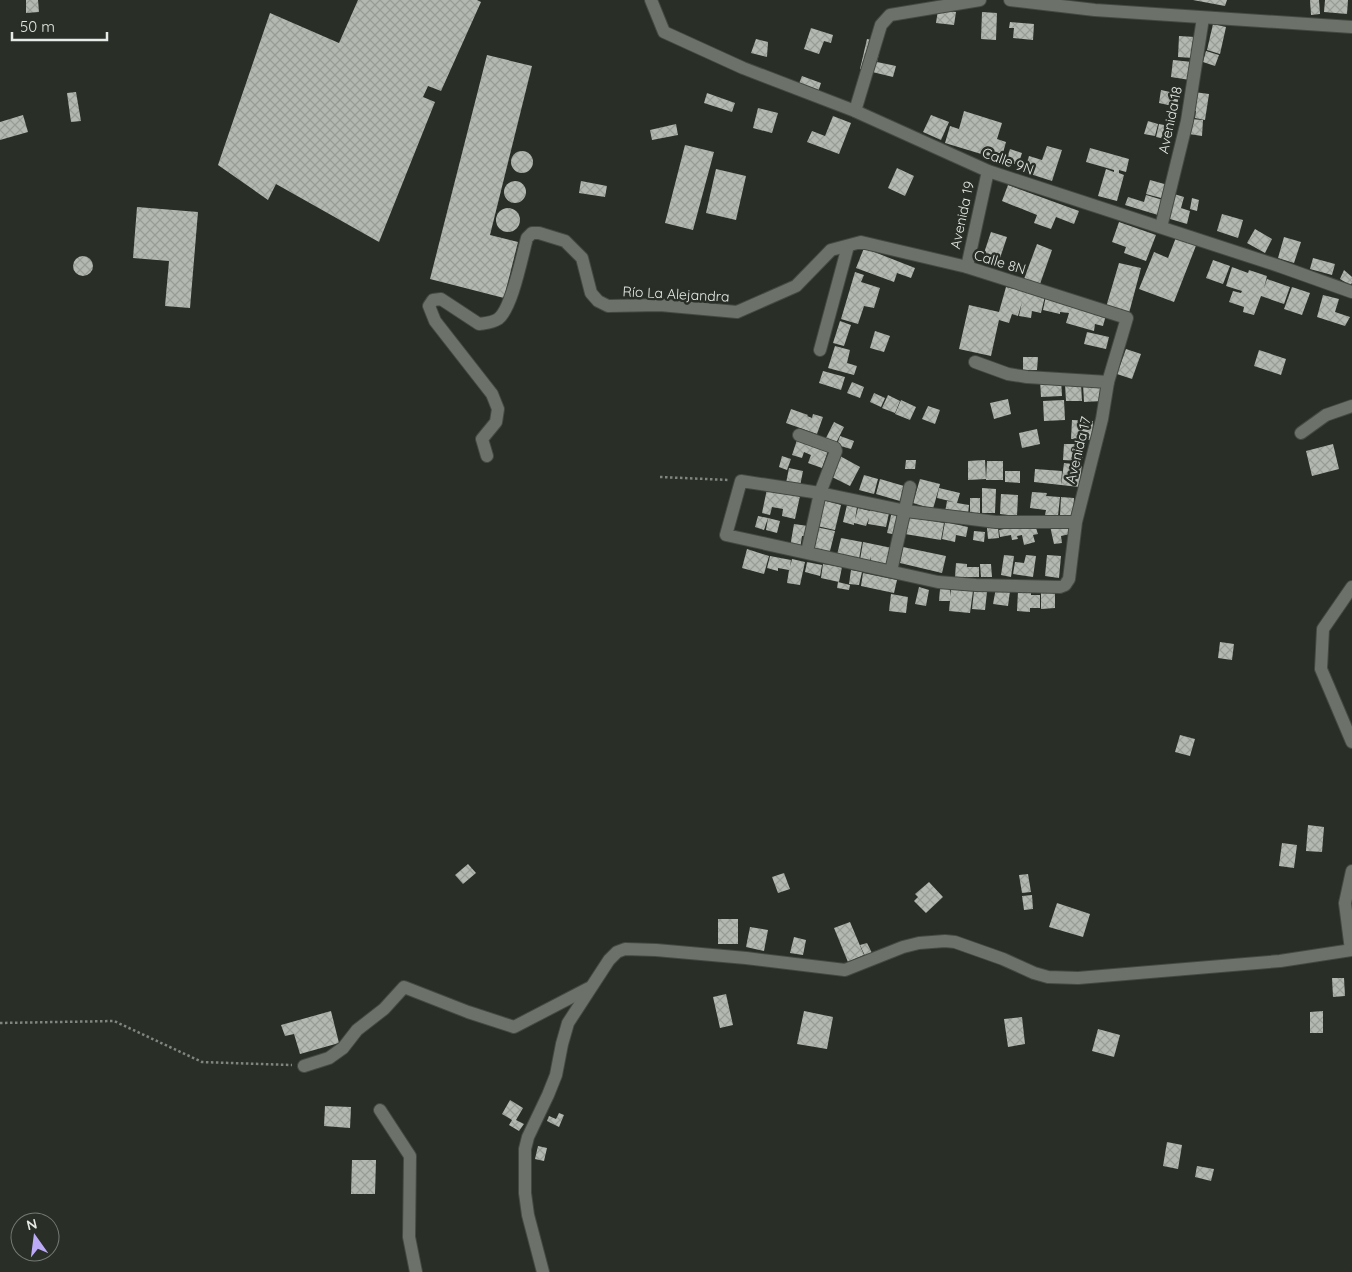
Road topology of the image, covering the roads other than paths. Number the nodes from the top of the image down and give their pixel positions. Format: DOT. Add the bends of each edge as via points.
graph roads {
  1 [pos="651,0"];
  2 [pos="980,0"];
  3 [pos="1010,0"];
  4 [pos="1203,18"];
  5 [pos="1352,27"];
  6 [pos="855,111"];
  7 [pos="988,171"];
  8 [pos="1161,227"];
  9 [pos="861,242"];
  10 [pos="848,246"];
  11 [pos="966,266"];
  12 [pos="1352,292"];
  13 [pos="1127,318"];
  14 [pos="820,350"];
  15 [pos="975,362"];
  16 [pos="1108,382"];
  17 [pos="1352,406"];
  18 [pos="1301,433"];
  19 [pos="799,434"];
  20 [pos="486,456"];
  21 [pos="910,487"];
  22 [pos="820,493"];
  23 [pos="906,511"];
  24 [pos="1076,522"];
  25 [pos="807,552"];
  26 [pos="891,571"];
  27 [pos="1352,586"];
  28 [pos="1352,742"];
  29 [pos="1352,871"];
  30 [pos="1352,950"];
  31 [pos="591,987"];
  32 [pos="304,1066"];
  33 [pos="380,1110"];
  34 [pos="416,1272"];
  35 [pos="543,1272"];
  1 -- 6 [label="street, Calle 9N" via="664,32 743,68"];
  2 -- 6 [label="street" via="890,15 881,25"];
  3 -- 4 [label="street"];
  4 -- 5 [label="street"];
  4 -- 8 [label="street, Avenida 18" via="1187,121"];
  6 -- 7 [label="street, Calle 9N"];
  7 -- 8 [label="street, Calle 9N"];
  7 -- 11 [label="street, Avenida 19"];
  8 -- 12 [label="street, Calle 9N"];
  9 -- 10 [label="street, Río La Alejandra"];
  9 -- 11 [label="street, Calle 8N"];
  10 -- 14 [label="street"];
  10 -- 20 [label="street, Río La Alejandra" via="831,250 796,286 737,312 660,305 608,306 591,292 582,258 564,241 532,233 527,238 511,299 499,318 479,324 441,299 433,300 428,306 435,321 492,394 498,408 496,422 482,438"];
  11 -- 13 [label="street, Calle 8N"];
  13 -- 16 [label="street, Avenida 17"];
  15 -- 16 [label="street" via="1027,377"];
  16 -- 24 [label="street, Avenida 17"];
  17 -- 18 [label="street" via="1326,415"];
  19 -- 22 [label="street" via="835,448"];
  21 -- 23 [label="street"];
  22 -- 23 [label="street"];
  22 -- 25 [label="street"];
  22 -- 25 [label="street" via="740,480 726,535"];
  23 -- 24 [label="street" via="996,522"];
  23 -- 26 [label="street"];
  24 -- 26 [label="street, Avenida 17" via="1069,579 1060,588 938,582"];
  25 -- 26 [label="street"];
  27 -- 28 [label="street" via="1323,629 1321,668"];
  29 -- 30 [label="street" via="1344,903"];
  30 -- 31 [label="street" via="1280,961 1078,978 1034,973 955,942 903,947 845,970 728,956 624,950 609,960"];
  31 -- 32 [label="street" via="514,1027 404,987 384,1009 357,1030 344,1048 329,1058"];
  31 -- 35 [label="street" via="568,1023 556,1075 525,1149 528,1215"];
  33 -- 34 [label="street" via="410,1156 409,1237"];
}
